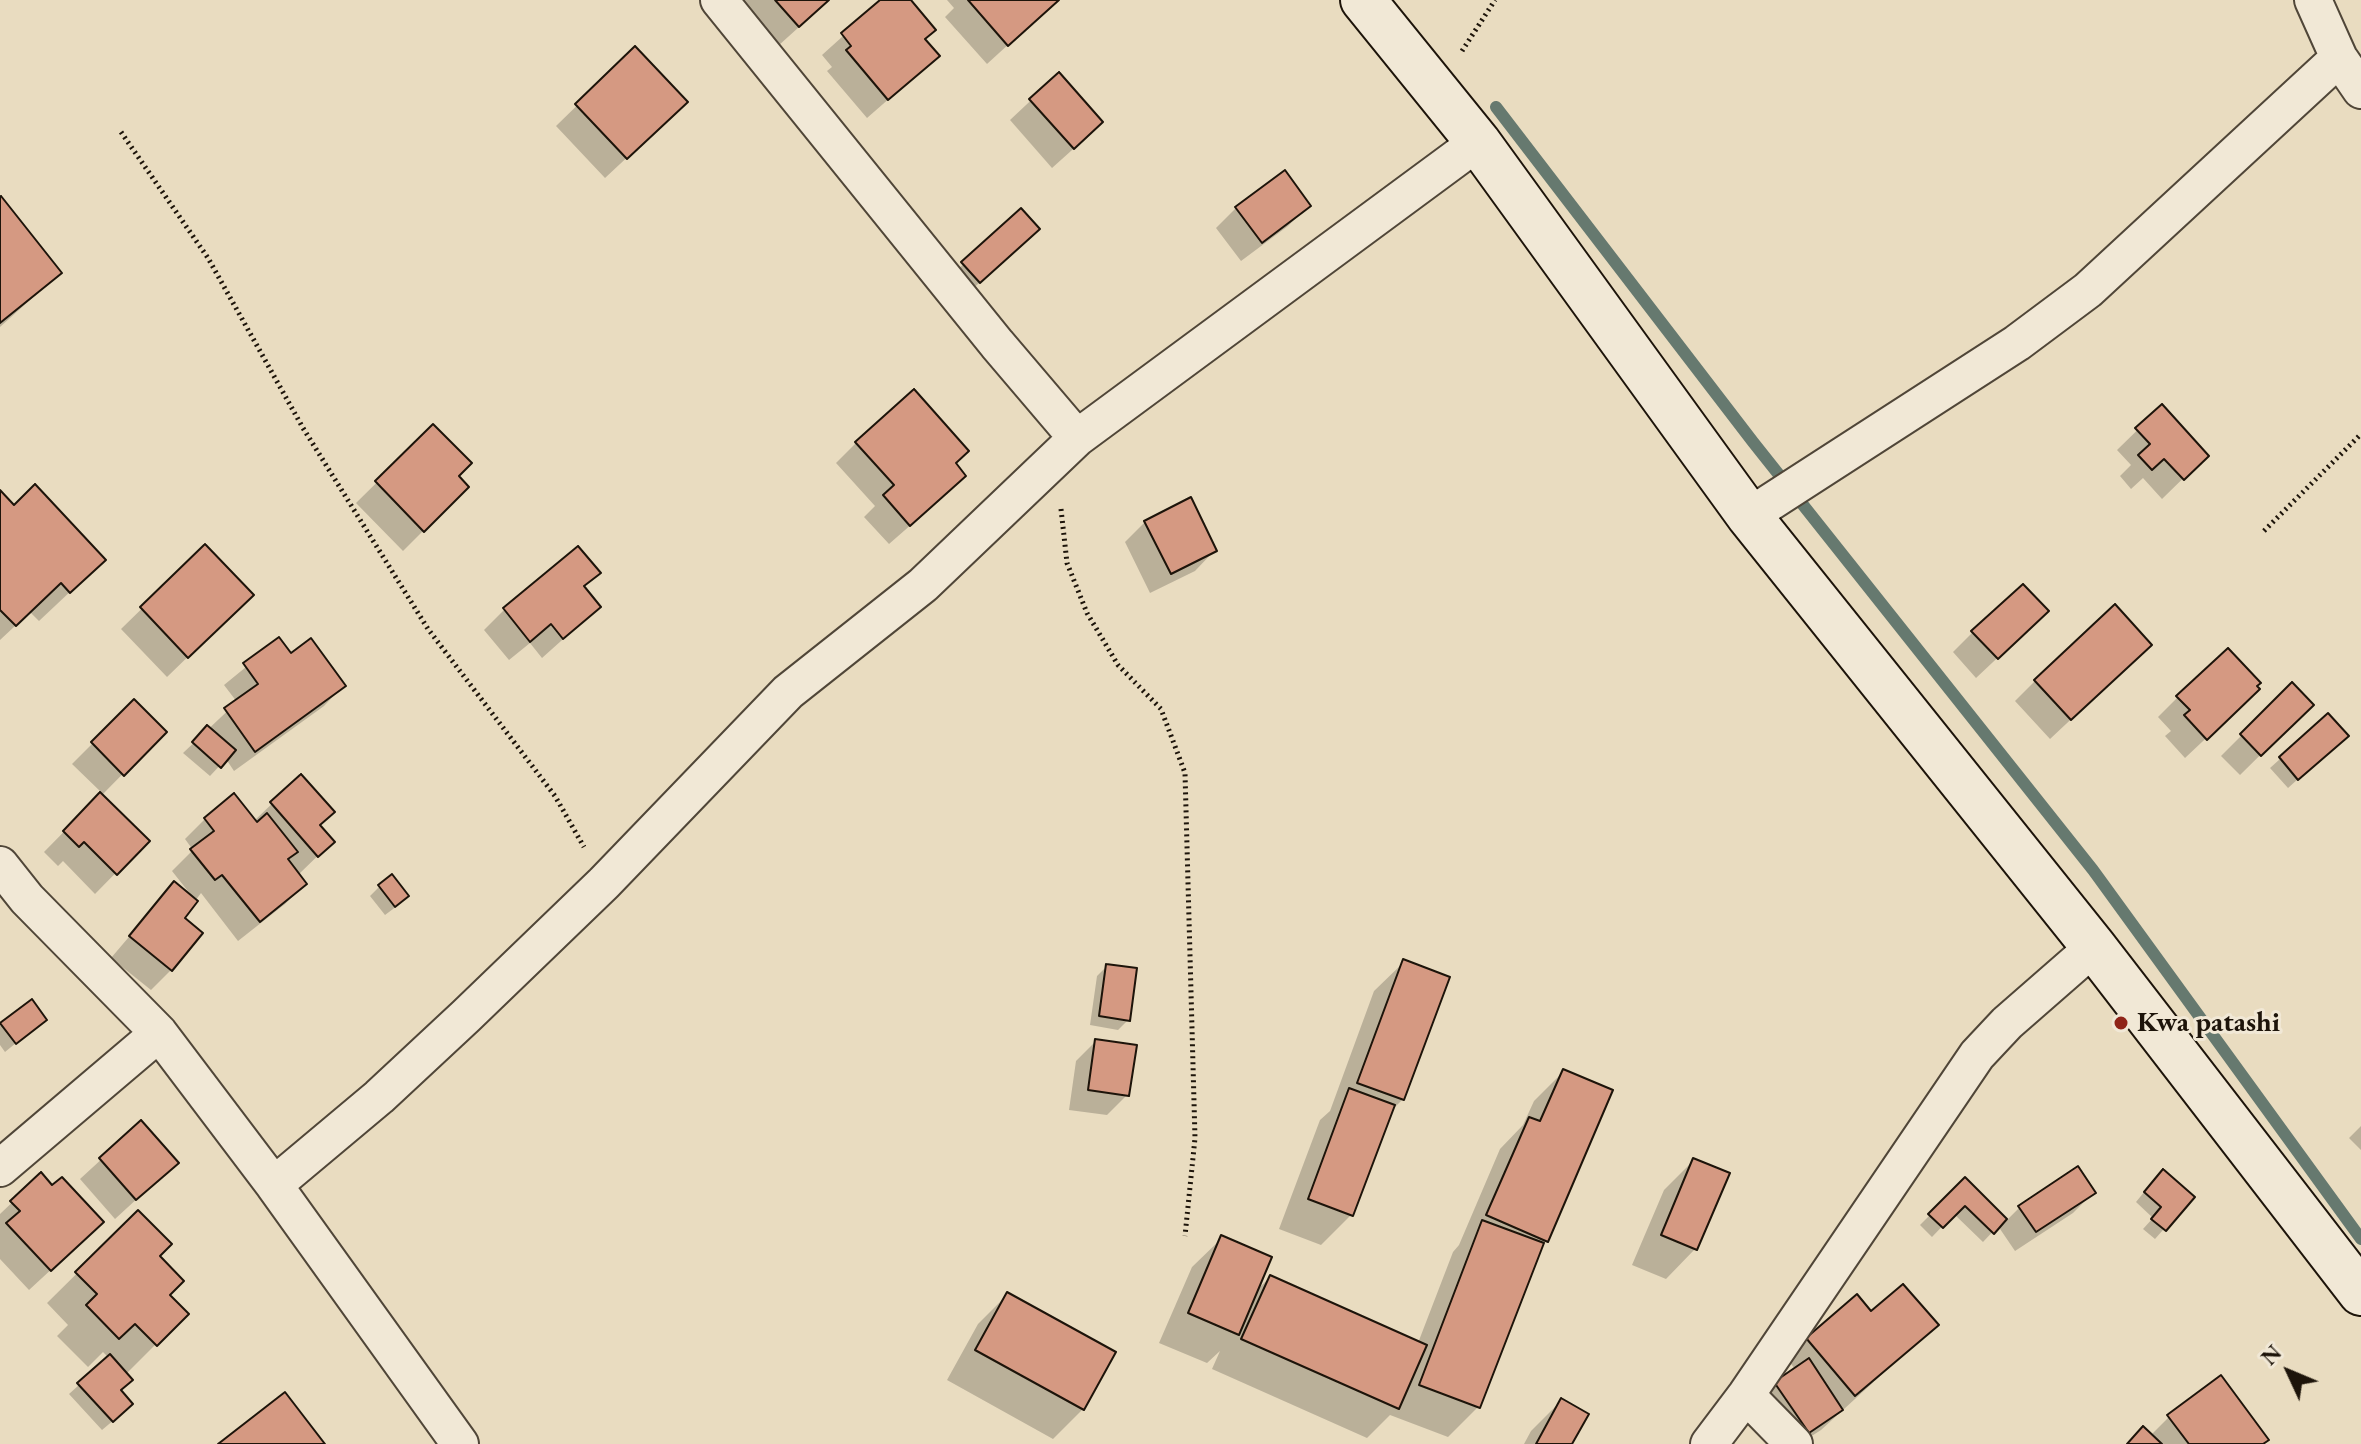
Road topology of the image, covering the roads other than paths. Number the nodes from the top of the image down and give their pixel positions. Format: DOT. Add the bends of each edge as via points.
graph roads {
  1 [pos="719,0"];
  2 [pos="1363,0"];
  3 [pos="2313,0"];
  4 [pos="2339,58"];
  5 [pos="2361,90"];
  6 [pos="1478,142"];
  7 [pos="1070,445"];
  8 [pos="1749,516"];
  9 [pos="0,865"];
  10 [pos="2094,947"];
  11 [pos="159,1033"];
  12 [pos="0,1168"];
  13 [pos="274,1185"];
  14 [pos="2361,1293"];
  15 [pos="1746,1395"];
  16 [pos="460,1444"];
  17 [pos="1709,1444"];
  18 [pos="1794,1444"];
  1 -- 7 [label="street" via="997,344"];
  2 -- 6 [label="main road"];
  3 -- 4 [label="street"];
  4 -- 5 [label="street"];
  4 -- 8 [label="street" via="2088,290 2017,343"];
  6 -- 7 [label="street"];
  6 -- 8 [label="main road"];
  7 -- 13 [label="street" via="923,585 788,692 604,883 379,1097"];
  8 -- 10 [label="main road"];
  9 -- 11 [label="street"];
  10 -- 14 [label="main road"];
  10 -- 15 [label="street" via="1977,1055"];
  11 -- 12 [label="street"];
  11 -- 13 [label="street"];
  13 -- 16 [label="street"];
  15 -- 17 [label="street"];
  15 -- 18 [label="street"];
}
